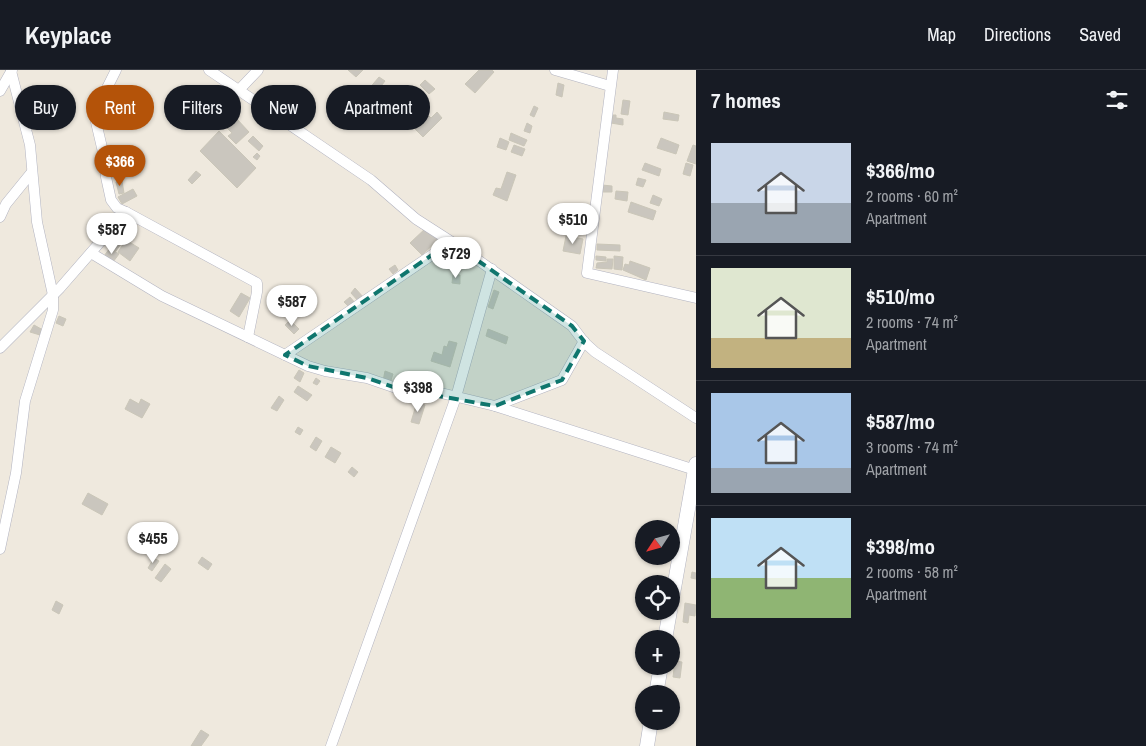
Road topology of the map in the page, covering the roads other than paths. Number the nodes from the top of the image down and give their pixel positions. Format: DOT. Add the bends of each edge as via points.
graph roads {
  1 [pos="12,70"];
  2 [pos="116,70"];
  3 [pos="209,70"];
  4 [pos="258,70"];
  5 [pos="555,70"];
  6 [pos="613,70"];
  7 [pos="230,85"];
  8 [pos="610,86"];
  9 [pos="241,88"];
  10 [pos="0,91"];
  11 [pos="241,93"];
  12 [pos="32,172"];
  13 [pos="126,212"];
  14 [pos="0,217"];
  15 [pos="451,242"];
  16 [pos="91,253"];
  17 [pos="492,269"];
  18 [pos="53,296"];
  19 [pos="696,298"];
  20 [pos="248,337"];
  21 [pos="584,341"];
  22 [pos="0,348"];
  23 [pos="285,355"];
  24 [pos="456,397"];
  25 [pos="495,406"];
  26 [pos="696,418"];
  27 [pos="695,467"];
  28 [pos="0,549"];
  29 [pos="676,575"];
  30 [pos="650,730"];
  31 [pos="331,746"];
  32 [pos="647,746"];
  1 -- 10 [label="street"];
  1 -- 12 [label="street" via="30,145"];
  2 -- 13 [label="street" via="98,106 96,122 111,200"];
  3 -- 7 [label="street"];
  4 -- 9 [label="street"];
  5 -- 8 [label="street"];
  6 -- 8 [label="street"];
  8 -- 19 [label="street" via="588,273"];
  11 -- 15 [label="street" via="370,180 416,219"];
  12 -- 14 [label="street" via="6,204"];
  12 -- 18 [label="street" via="37,222"];
  13 -- 16 [label="street"];
  13 -- 20 [label="street" via="257,283"];
  15 -- 17 [label="street"];
  15 -- 23 [label="street"];
  16 -- 18 [label="street"];
  16 -- 20 [label="street" via="162,296"];
  17 -- 21 [label="street" via="572,326"];
  17 -- 24 [label="street"];
  18 -- 22 [label="street"];
  18 -- 28 [label="street" via="53,310 25,401 16,473"];
  20 -- 23 [label="street"];
  21 -- 25 [label="street" via="562,380"];
  21 -- 26 [label="street" via="595,352"];
  23 -- 24 [label="street" via="325,371 367,378 399,389"];
  24 -- 25 [label="street"];
  24 -- 31 [label="street"];
  25 -- 27 [label="street"];
  27 -- 29 [label="street"];
  30 -- 32 [label="street"];
}
